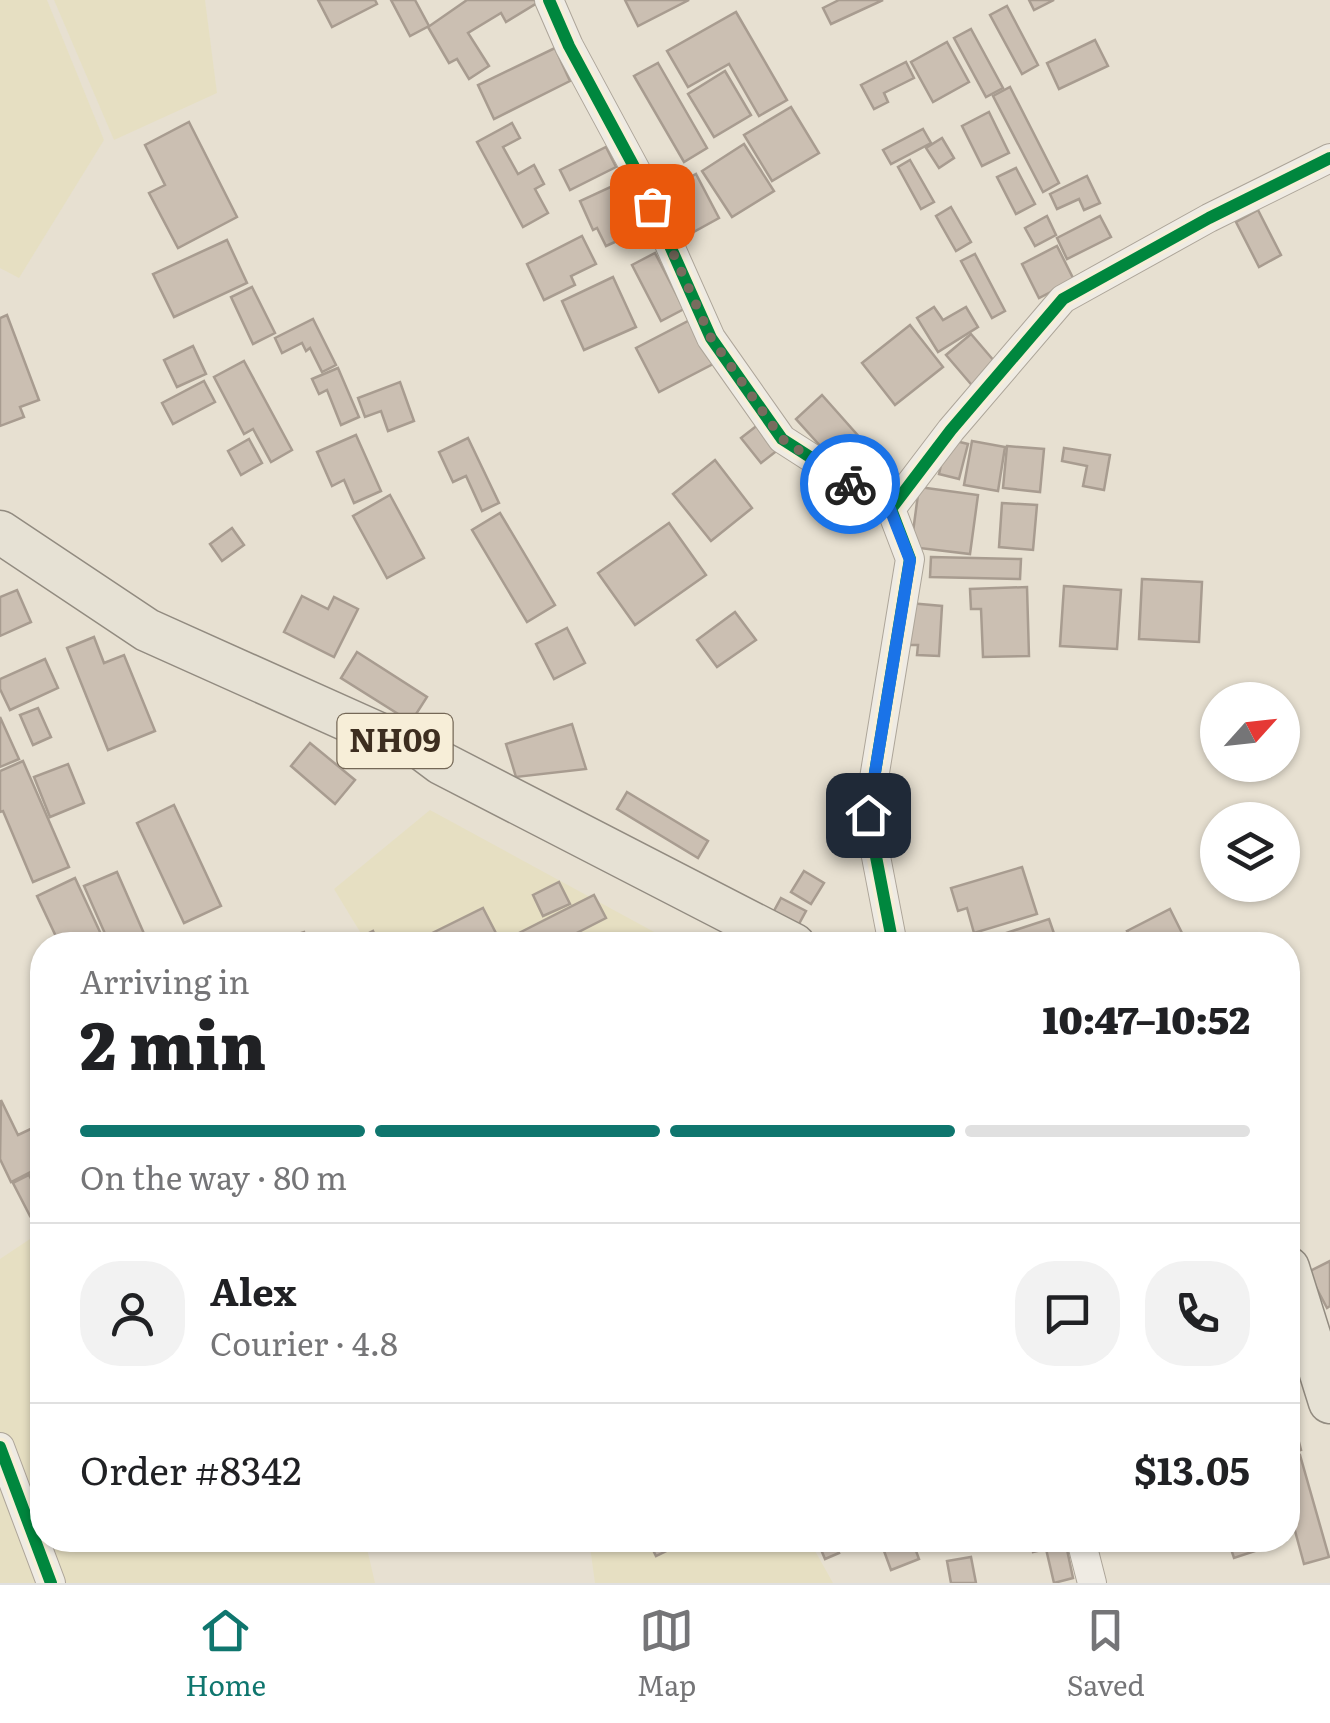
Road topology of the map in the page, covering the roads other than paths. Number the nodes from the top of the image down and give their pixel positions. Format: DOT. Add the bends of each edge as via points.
graph roads {
  1 [pos="548,0"];
  2 [pos="1330,158"];
  3 [pos="890,509"];
  4 [pos="0,532"];
  5 [pos="769,932"];
  6 [pos="890,932"];
  7 [pos="1300,1306"];
  8 [pos="1330,1402"];
  9 [pos="0,1447"];
  10 [pos="30,1525"];
  11 [pos="40,1552"];
  12 [pos="1084,1552"];
  13 [pos="52,1583"];
  14 [pos="1092,1583"];
  1 -- 3 [label="street" via="638,174 711,338 782,439"];
  2 -- 3 [label="street" via="1063,299"];
  3 -- 6 [label="street" via="910,560 868,815"];
  4 -- 5 [label="main road, NH09" via="148,630 421,748"];
  7 -- 8 [label="main road"];
  9 -- 10 [label="street"];
  11 -- 13 [label="street"];
  12 -- 14 [label="street"];
}
